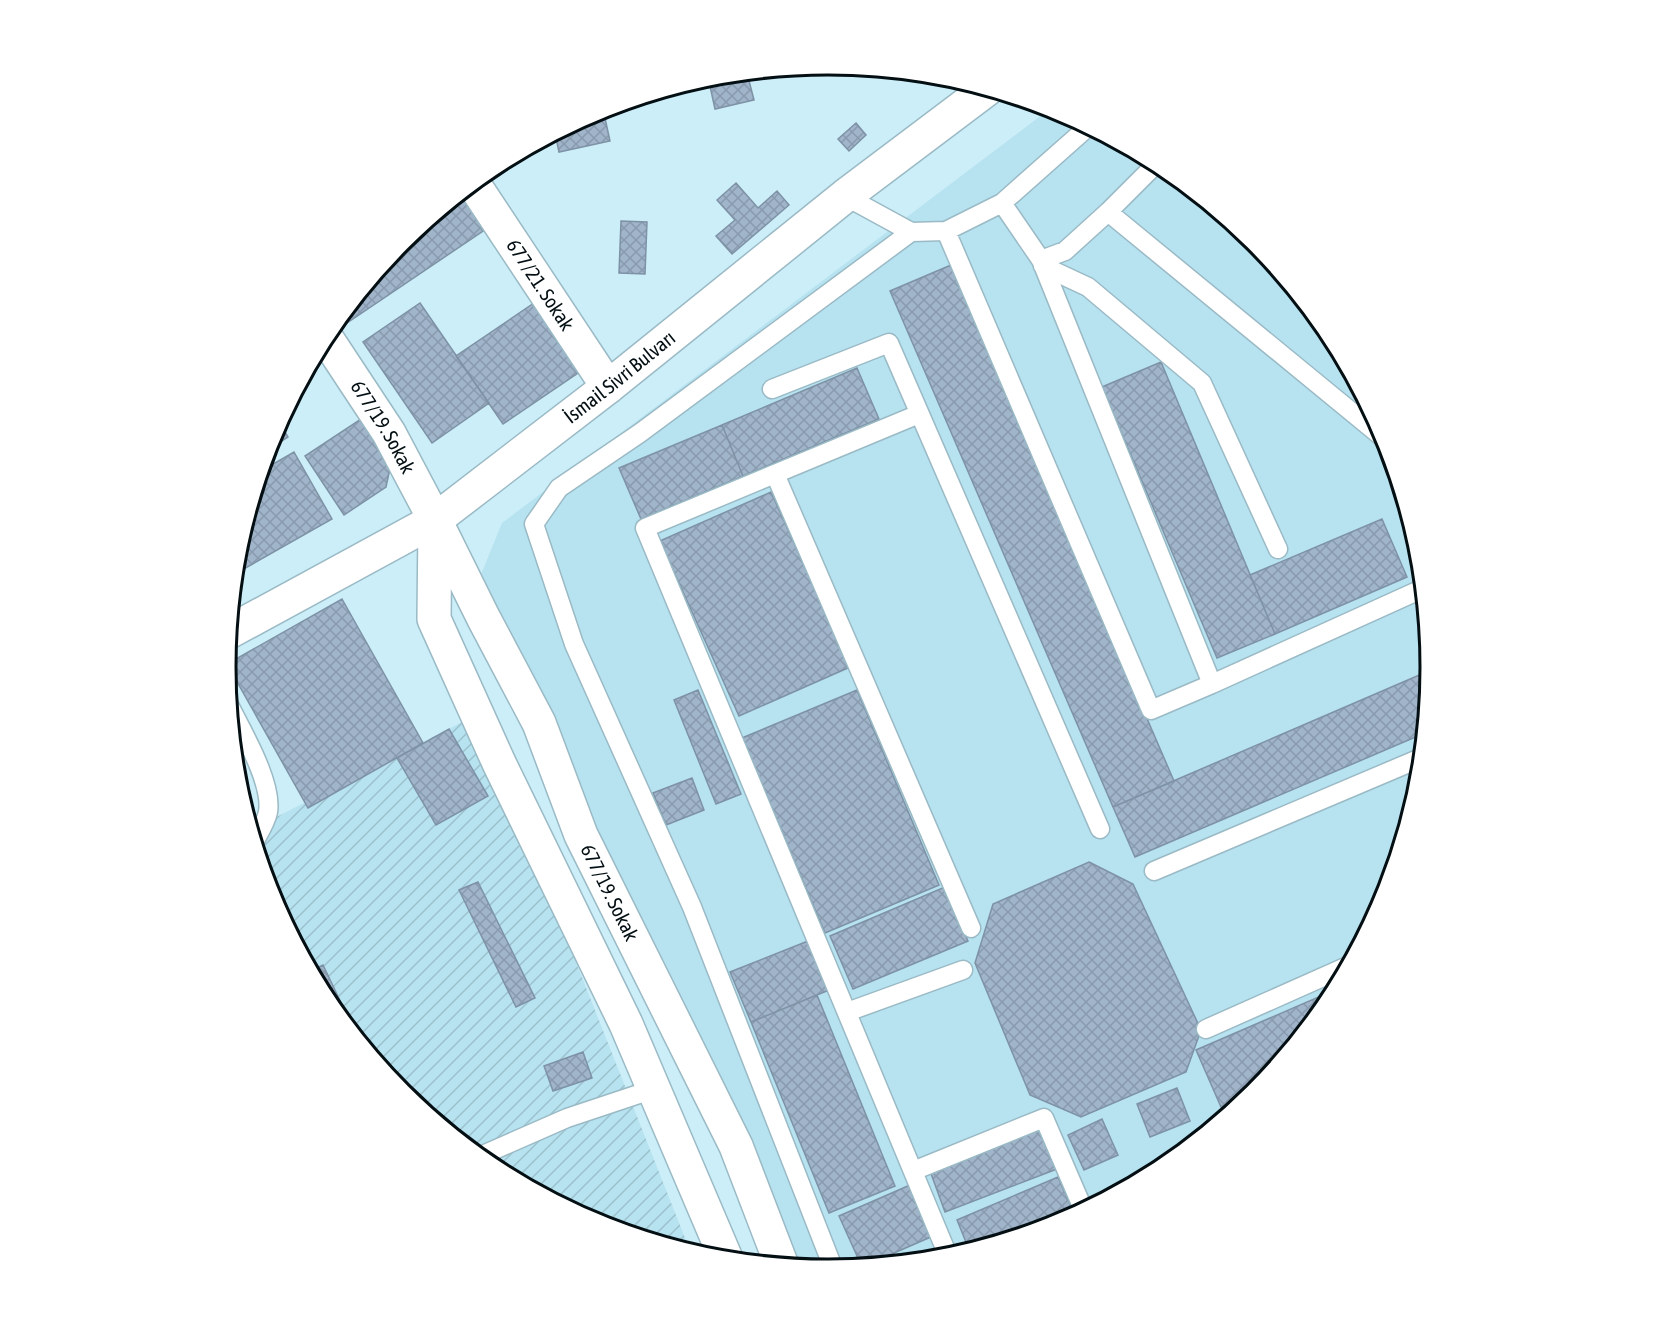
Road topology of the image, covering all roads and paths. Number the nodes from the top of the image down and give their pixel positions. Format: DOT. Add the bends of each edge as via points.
graph roads {
  1 [pos="980,94"];
  2 [pos="1082,132"];
  3 [pos="1150,170"];
  4 [pos="478,190"];
  5 [pos="845,196"];
  6 [pos="1002,203"];
  7 [pos="1108,212"];
  8 [pos="946,231"];
  9 [pos="911,232"];
  10 [pos="1042,263"];
  11 [pos="331,345"];
  12 [pos="608,387"];
  13 [pos="772,389"];
  14 [pos="919,414"];
  15 [pos="1370,427"];
  16 [pos="774,474"];
  17 [pos="435,520"];
  18 [pos="1278,549"];
  19 [pos="1416,592"];
  20 [pos="237,628"];
  21 [pos="1212,684"];
  22 [pos="239,726"];
  23 [pos="1413,761"];
  24 [pos="1101,829"];
  25 [pos="259,831"];
  26 [pos="1154,871"];
  27 [pos="971,928"];
  28 [pos="963,970"];
  29 [pos="1338,970"];
  30 [pos="847,1012"];
  31 [pos="1206,1029"];
  32 [pos="654,1089"];
  33 [pos="490,1154"];
  34 [pos="913,1171"];
  35 [pos="1081,1204"];
  36 [pos="945,1249"];
  37 [pos="723,1251"];
  38 [pos="779,1258"];
  39 [pos="830,1260"];
  1 -- 5 [label="main road, İsmail Sivri Bulvarı"];
  2 -- 6 [label="lane"];
  3 -- 7 [label="lane"];
  4 -- 12 [label="main road, 677/21. Sokak"];
  5 -- 9 [label="lane"];
  5 -- 12 [label="main road, İsmail Sivri Bulvarı"];
  6 -- 8 [label="lane"];
  6 -- 10 [label="lane"];
  7 -- 10 [label="lane" via="1065,251"];
  7 -- 15 [label="lane"];
  8 -- 9 [label="lane"];
  8 -- 21 [label="lane" via="1151,710"];
  9 -- 39 [label="lane" via="640,433 559,488 534,524 574,644 692,907"];
  10 -- 18 [label="lane" via="1088,287 1202,383"];
  10 -- 21 [label="lane"];
  11 -- 17 [label="main road, 677/19. Sokak" via="389,433"];
  12 -- 17 [label="main road, İsmail Sivri Bulvarı"];
  13 -- 14 [label="lane" via="889,343"];
  14 -- 16 [label="lane"];
  14 -- 24 [label="lane"];
  16 -- 27 [label="lane"];
  16 -- 30 [label="lane" via="645,528"];
  17 -- 20 [label="main road, İsmail Sivri Bulvarı"];
  17 -- 32 [label="main road, 677/19. Sokak" via="434,619"];
  17 -- 38 [label="main road, 677/19. Sokak" via="539,723 581,835 736,1146"];
  19 -- 21 [label="lane"];
  22 -- 25 [label="lane" via="266,789 268,812"];
  23 -- 26 [label="lane"];
  28 -- 30 [label="lane"];
  29 -- 31 [label="lane"];
  30 -- 34 [label="lane"];
  32 -- 33 [label="lane" via="567,1118"];
  32 -- 37 [label="main road, 677/19. Sokak"];
  34 -- 35 [label="lane" via="1044,1118"];
  34 -- 36 [label="lane"];
}
